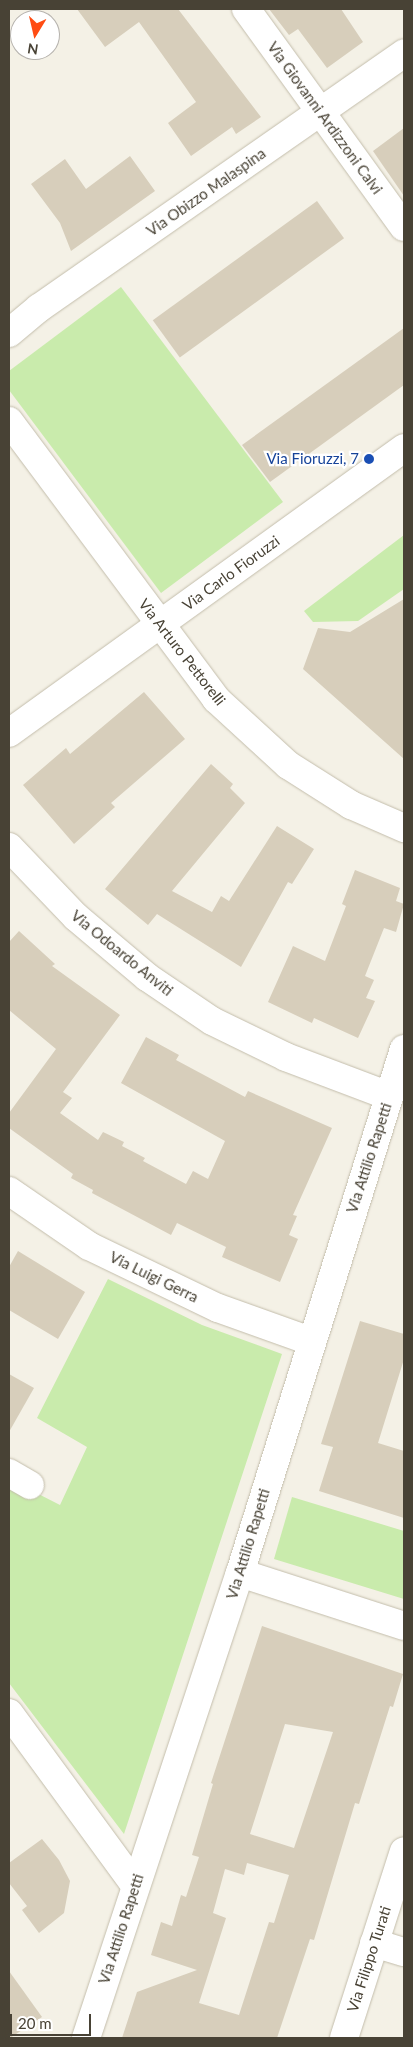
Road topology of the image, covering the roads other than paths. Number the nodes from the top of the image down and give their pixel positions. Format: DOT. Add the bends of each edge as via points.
graph roads {
  1 [pos="246,9"];
  2 [pos="404,53"];
  3 [pos="321,112"];
  4 [pos="404,228"];
  5 [pos="9,333"];
  6 [pos="9,421"];
  7 [pos="404,448"];
  8 [pos="159,625"];
  9 [pos="9,733"];
  10 [pos="404,828"];
  11 [pos="9,847"];
  12 [pos="404,1048"];
  13 [pos="389,1096"];
  14 [pos="9,1191"];
  15 [pos="310,1340"];
  16 [pos="240,1573"];
  17 [pos="404,1626"];
  18 [pos="9,1713"];
  19 [pos="404,1851"];
  20 [pos="135,1885"];
  21 [pos="374,1943"];
  22 [pos="404,1952"];
  23 [pos="86,2038"];
  24 [pos="344,2038"];
  1 -- 3 [label="street, Via Giovanni Ardizzoni Calvi"];
  2 -- 3 [label="street, Via Obizzo Malaspina"];
  3 -- 4 [label="street, Via Giovanni Ardizzoni Calvi"];
  3 -- 5 [label="street, Via Obizzo Malaspina" via="39,308"];
  6 -- 8 [label="street, Via Arturo Pettorelli"];
  7 -- 8 [label="street, Via Carlo Fioruzzi"];
  8 -- 9 [label="street, Via Carlo Fioruzzi"];
  8 -- 10 [label="street, Via Arturo Pettorelli" via="216,699 288,765 352,804"];
  11 -- 13 [label="street, Via Odoardo Anviti" via="76,917 146,977 212,1021 286,1057"];
  12 -- 13 [label="street, Via Attilio Rapetti"];
  13 -- 15 [label="street, Via Attilio Rapetti"];
  14 -- 15 [label="street, Via Luigi Gerra" via="89,1246 218,1308"];
  15 -- 16 [label="street, Via Attilio Rapetti"];
  16 -- 17 [label="street"];
  16 -- 20 [label="street, Via Attilio Rapetti"];
  18 -- 20 [label="street"];
  19 -- 21 [label="street, Via Filippo Turati"];
  20 -- 23 [label="street, Via Attilio Rapetti"];
  21 -- 22 [label="street"];
  21 -- 24 [label="street, Via Filippo Turati"];
}
